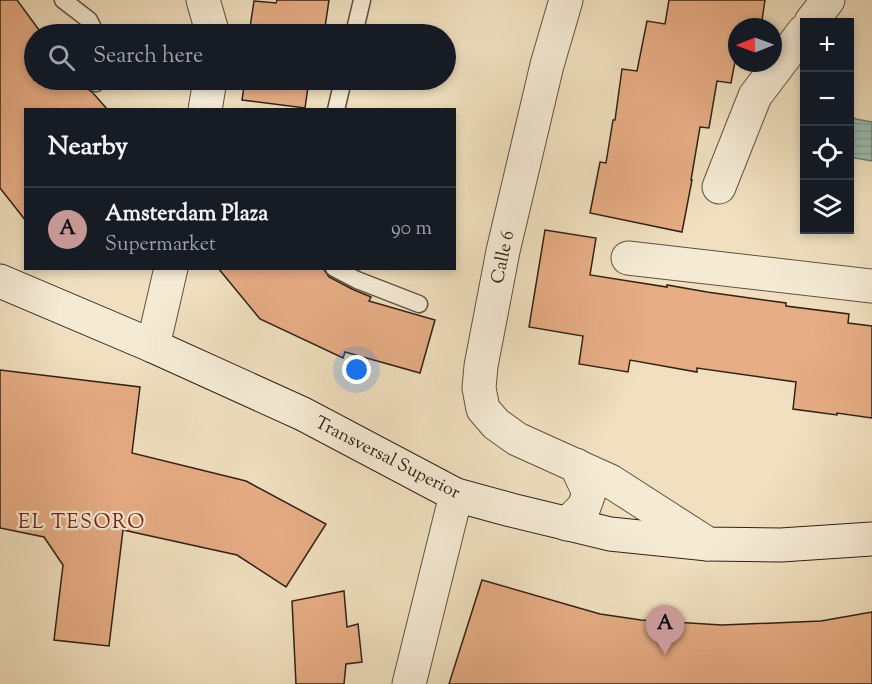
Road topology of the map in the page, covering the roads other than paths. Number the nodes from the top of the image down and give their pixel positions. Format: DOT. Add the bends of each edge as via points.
graph roads {
  1 [pos="63,0"];
  2 [pos="202,0"];
  3 [pos="362,0"];
  4 [pos="566,0"];
  5 [pos="828,0"];
  6 [pos="814,18"];
  7 [pos="91,24"];
  8 [pos="210,24"];
  9 [pos="356,24"];
  10 [pos="800,36"];
  11 [pos="208,90"];
  12 [pos="341,90"];
  13 [pos="205,108"];
  14 [pos="336,108"];
  15 [pos="719,187"];
  16 [pos="628,258"];
  17 [pos="171,270"];
  18 [pos="338,270"];
  19 [pos="0,281"];
  20 [pos="872,286"];
  21 [pos="419,304"];
  22 [pos="153,346"];
  23 [pos="576,465"];
  24 [pos="456,495"];
  25 [pos="567,524"];
  26 [pos="872,539"];
  27 [pos="708,544"];
  28 [pos="409,684"];
  1 -- 7 [label="lane"];
  2 -- 8 [label="street"];
  3 -- 9 [label="lane"];
  4 -- 23 [label="street, Calle 6" via="503,251 479,388 483,410 496,424 517,439"];
  5 -- 6 [label="street"];
  10 -- 15 [label="street" via="755,96"];
  11 -- 13 [label="street"];
  12 -- 14 [label="lane"];
  16 -- 20 [label="street"];
  17 -- 22 [label="street"];
  18 -- 21 [label="lane"];
  19 -- 22 [label="street, Transversal Superior"];
  22 -- 24 [label="street, Transversal Superior" via="303,414"];
  23 -- 25 [label="street" via="589,493 584,507"];
  23 -- 27 [label="street, Calle 6" via="610,481"];
  24 -- 25 [label="street, Transversal Superior"];
  24 -- 28 [label="street"];
  25 -- 27 [label="street, Transversal Superior" via="610,534"];
  26 -- 27 [label="street, Transversal Superior"];
}
